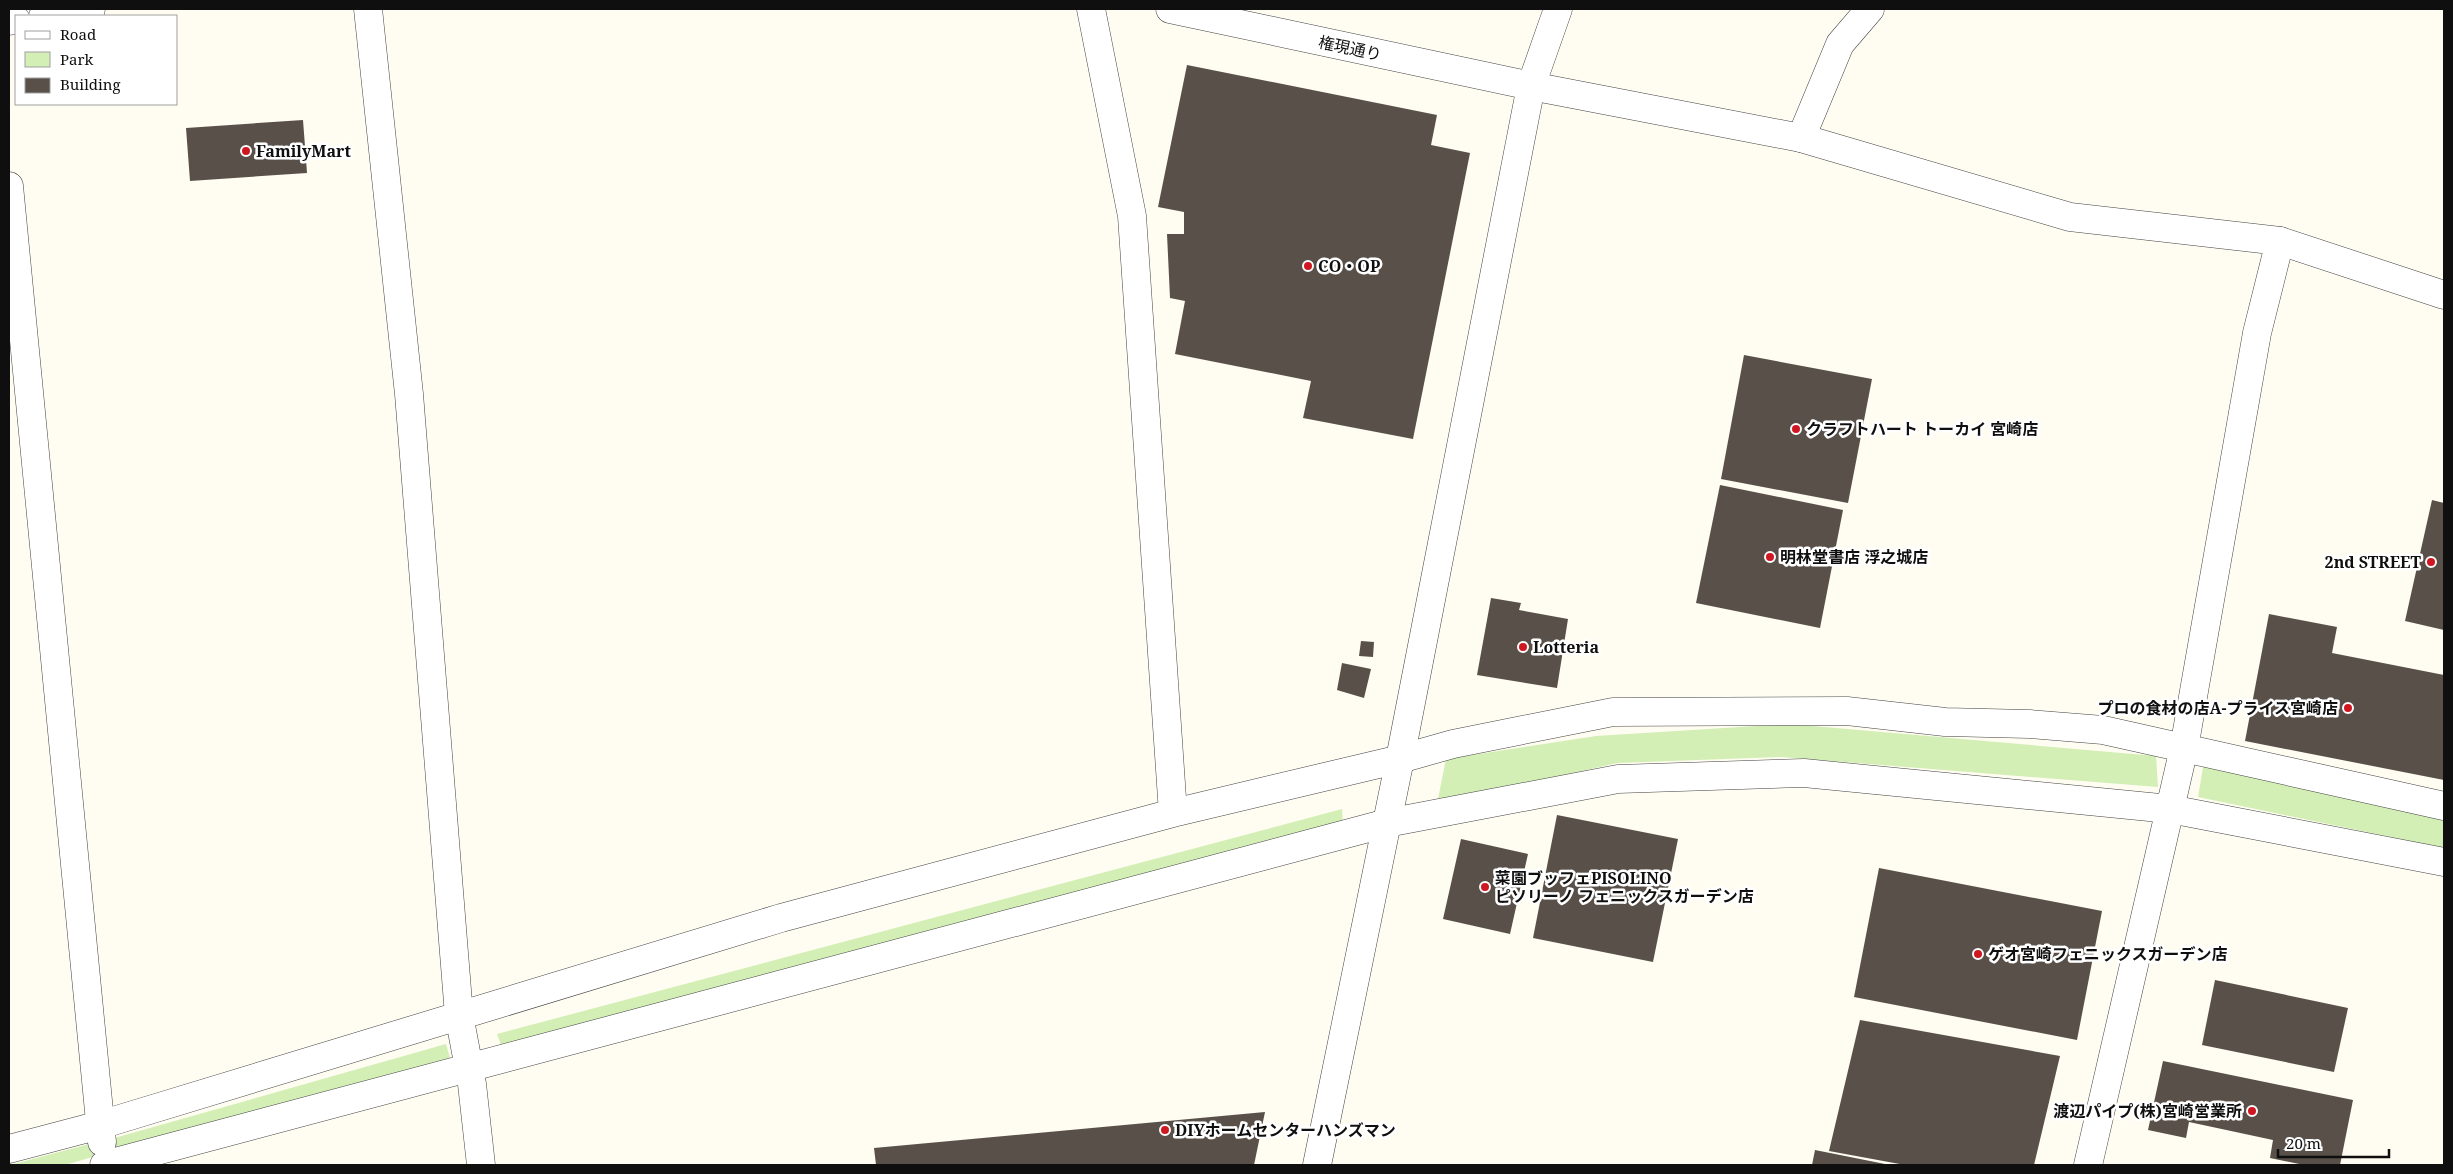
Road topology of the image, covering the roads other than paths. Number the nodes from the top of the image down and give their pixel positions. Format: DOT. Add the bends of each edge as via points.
graph roads {
  1 [pos="84,9"];
  2 [pos="368,9"];
  3 [pos="1091,9"];
  4 [pos="1170,9"];
  5 [pos="1558,9"];
  6 [pos="1870,9"];
  7 [pos="49,15"];
  8 [pos="1531,86"];
  9 [pos="1801,138"];
  10 [pos="9,186"];
  11 [pos="2280,241"];
  12 [pos="2444,295"];
  13 [pos="2184,748"];
  14 [pos="1400,759"];
  15 [pos="2444,806"];
  16 [pos="2170,809"];
  17 [pos="1173,813"];
  18 [pos="1387,823"];
  19 [pos="2444,862"];
  20 [pos="459,1016"];
  21 [pos="469,1069"];
  22 [pos="100,1125"];
  23 [pos="9,1149"];
  24 [pos="104,1165"];
  25 [pos="482,1165"];
  26 [pos="1317,1165"];
  27 [pos="2088,1165"];
  1 -- 7 [label="street"];
  2 -- 20 [label="street" via="409,394"];
  3 -- 17 [label="street" via="1132,216"];
  4 -- 8 [label="street, 権現通り"];
  5 -- 8 [label="street"];
  6 -- 9 [label="street" via="1840,44"];
  8 -- 9 [label="street, 権現通り"];
  8 -- 14 [label="street"];
  9 -- 11 [label="street, 権現通り" via="2070,217"];
  10 -- 22 [label="street"];
  11 -- 12 [label="street, 権現通り"];
  11 -- 13 [label="street" via="2257,333"];
  13 -- 14 [label="street" via="2103,730 1946,722 1847,711 1612,712 1519,729"];
  13 -- 15 [label="street"];
  13 -- 16 [label="street"];
  14 -- 17 [label="street"];
  14 -- 18 [label="street"];
  16 -- 18 [label="street" via="1804,773 1618,779"];
  16 -- 19 [label="street"];
  16 -- 27 [label="street"];
  17 -- 20 [label="street" via="781,918"];
  18 -- 21 [label="street"];
  18 -- 26 [label="street"];
  20 -- 21 [label="street"];
  20 -- 22 [label="street"];
  21 -- 24 [label="street"];
  21 -- 25 [label="street"];
  22 -- 23 [label="street"];
  22 -- 24 [label="street"];
}
